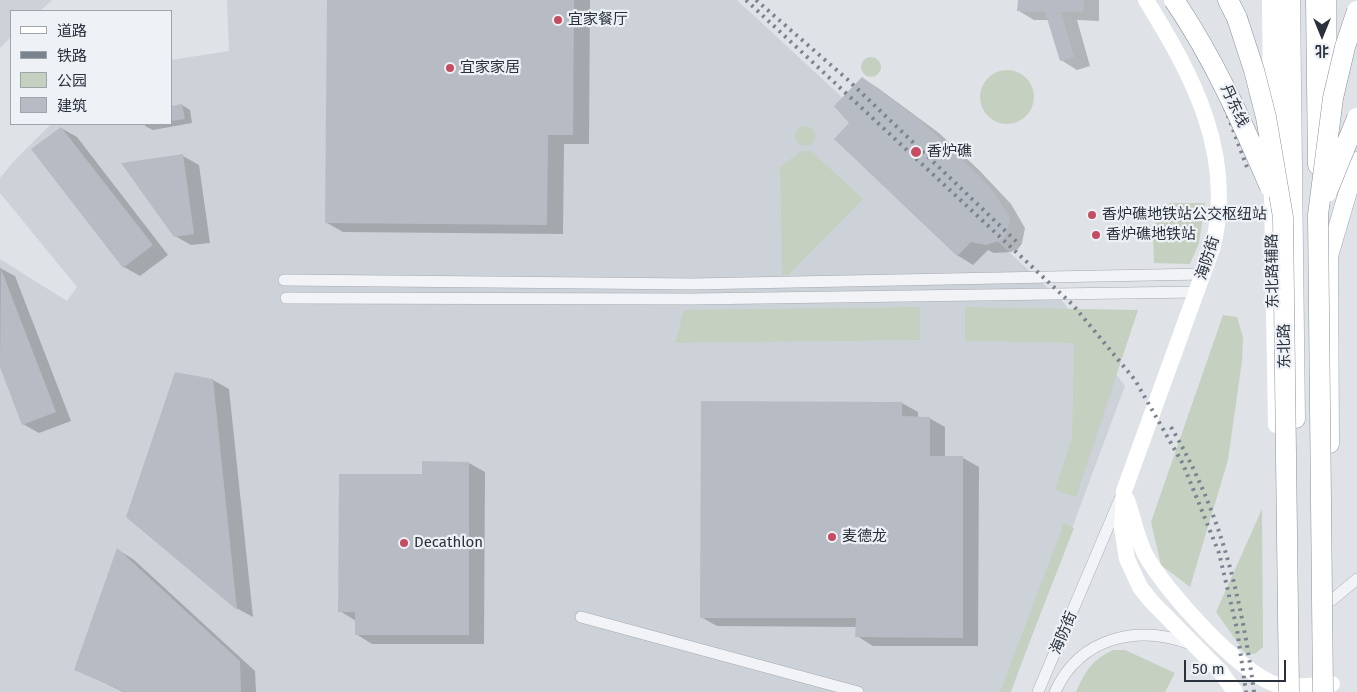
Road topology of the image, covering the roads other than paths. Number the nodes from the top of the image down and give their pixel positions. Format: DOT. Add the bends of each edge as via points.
graph roads {
  1 [pos="1146,0"];
  2 [pos="1174,0"];
  3 [pos="1228,0"];
  4 [pos="1270,0"];
  5 [pos="1280,0"];
  6 [pos="1291,0"];
  7 [pos="1316,0"];
  8 [pos="1327,0"];
  9 [pos="1357,11"];
  10 [pos="1357,118"];
  11 [pos="1357,162"];
  12 [pos="1318,215"];
  13 [pos="1283,217"];
  14 [pos="1294,238"];
  15 [pos="1329,256"];
  16 [pos="1203,274"];
  17 [pos="284,280"];
  18 [pos="1196,292"];
  19 [pos="286,298"];
  20 [pos="1275,402"];
  21 [pos="1296,431"];
  22 [pos="1124,491"];
  23 [pos="1357,579"];
  24 [pos="1332,600"];
  25 [pos="581,617"];
  26 [pos="1195,646"];
  27 [pos="1289,689"];
  28 [pos="1329,689"];
  29 [pos="858,692"];
  30 [pos="1038,692"];
  31 [pos="1055,692"];
  32 [pos="1235,692"];
  1 -- 16 [label="main road, 海防街" via="1170,38 1211,130 1221,197 1219,223"];
  2 -- 13 [label="highway, 丹东线, bridge" via="1196,32 1231,96"];
  3 -- 13 [label="highway, bridge" via="1254,70 1266,117"];
  4 -- 20 [label="main road, 东北路辅路"];
  5 -- 13 [label="highway, 东北路, bridge"];
  6 -- 14 [label="main road, 东北路"];
  7 -- 12 [label="highway, bridge"];
  8 -- 15 [label="main road"];
  9 -- 12 [label="highway, bridge" via="1333,98"];
  10 -- 12 [label="highway, bridge"];
  11 -- 15 [label="main road"];
  12 -- 28 [label="highway, bridge"];
  13 -- 27 [label="highway, 东北路, bridge"];
  14 -- 15 [label="main road" via="1299,249 1308,256"];
  14 -- 21 [label="main road, 东北路"];
  15 -- 24 [label="main road"];
  16 -- 17 [label="street" via="693,284"];
  16 -- 18 [label="main road, 海防街"];
  18 -- 19 [label="street" via="692,299"];
  18 -- 22 [label="main road, 海防街"];
  20 -- 21 [label="main road"];
  20 -- 27 [label="main road, 东北路辅路"];
  21 -- 27 [label="main road, 东北路"];
  22 -- 26 [label="main road" via="1124,543 1132,572 1151,602"];
  22 -- 27 [label="main road" via="1144,552 1169,589 1250,671"];
  22 -- 30 [label="street, 海防街"];
  23 -- 24 [label="street"];
  24 -- 28 [label="main road"];
  25 -- 29 [label="street"];
  26 -- 31 [label="street, 海防街" via="1178,639 1144,634 1108,639 1080,656"];
  26 -- 32 [label="main road"];
  27 -- 28 [label="main road"];
}
